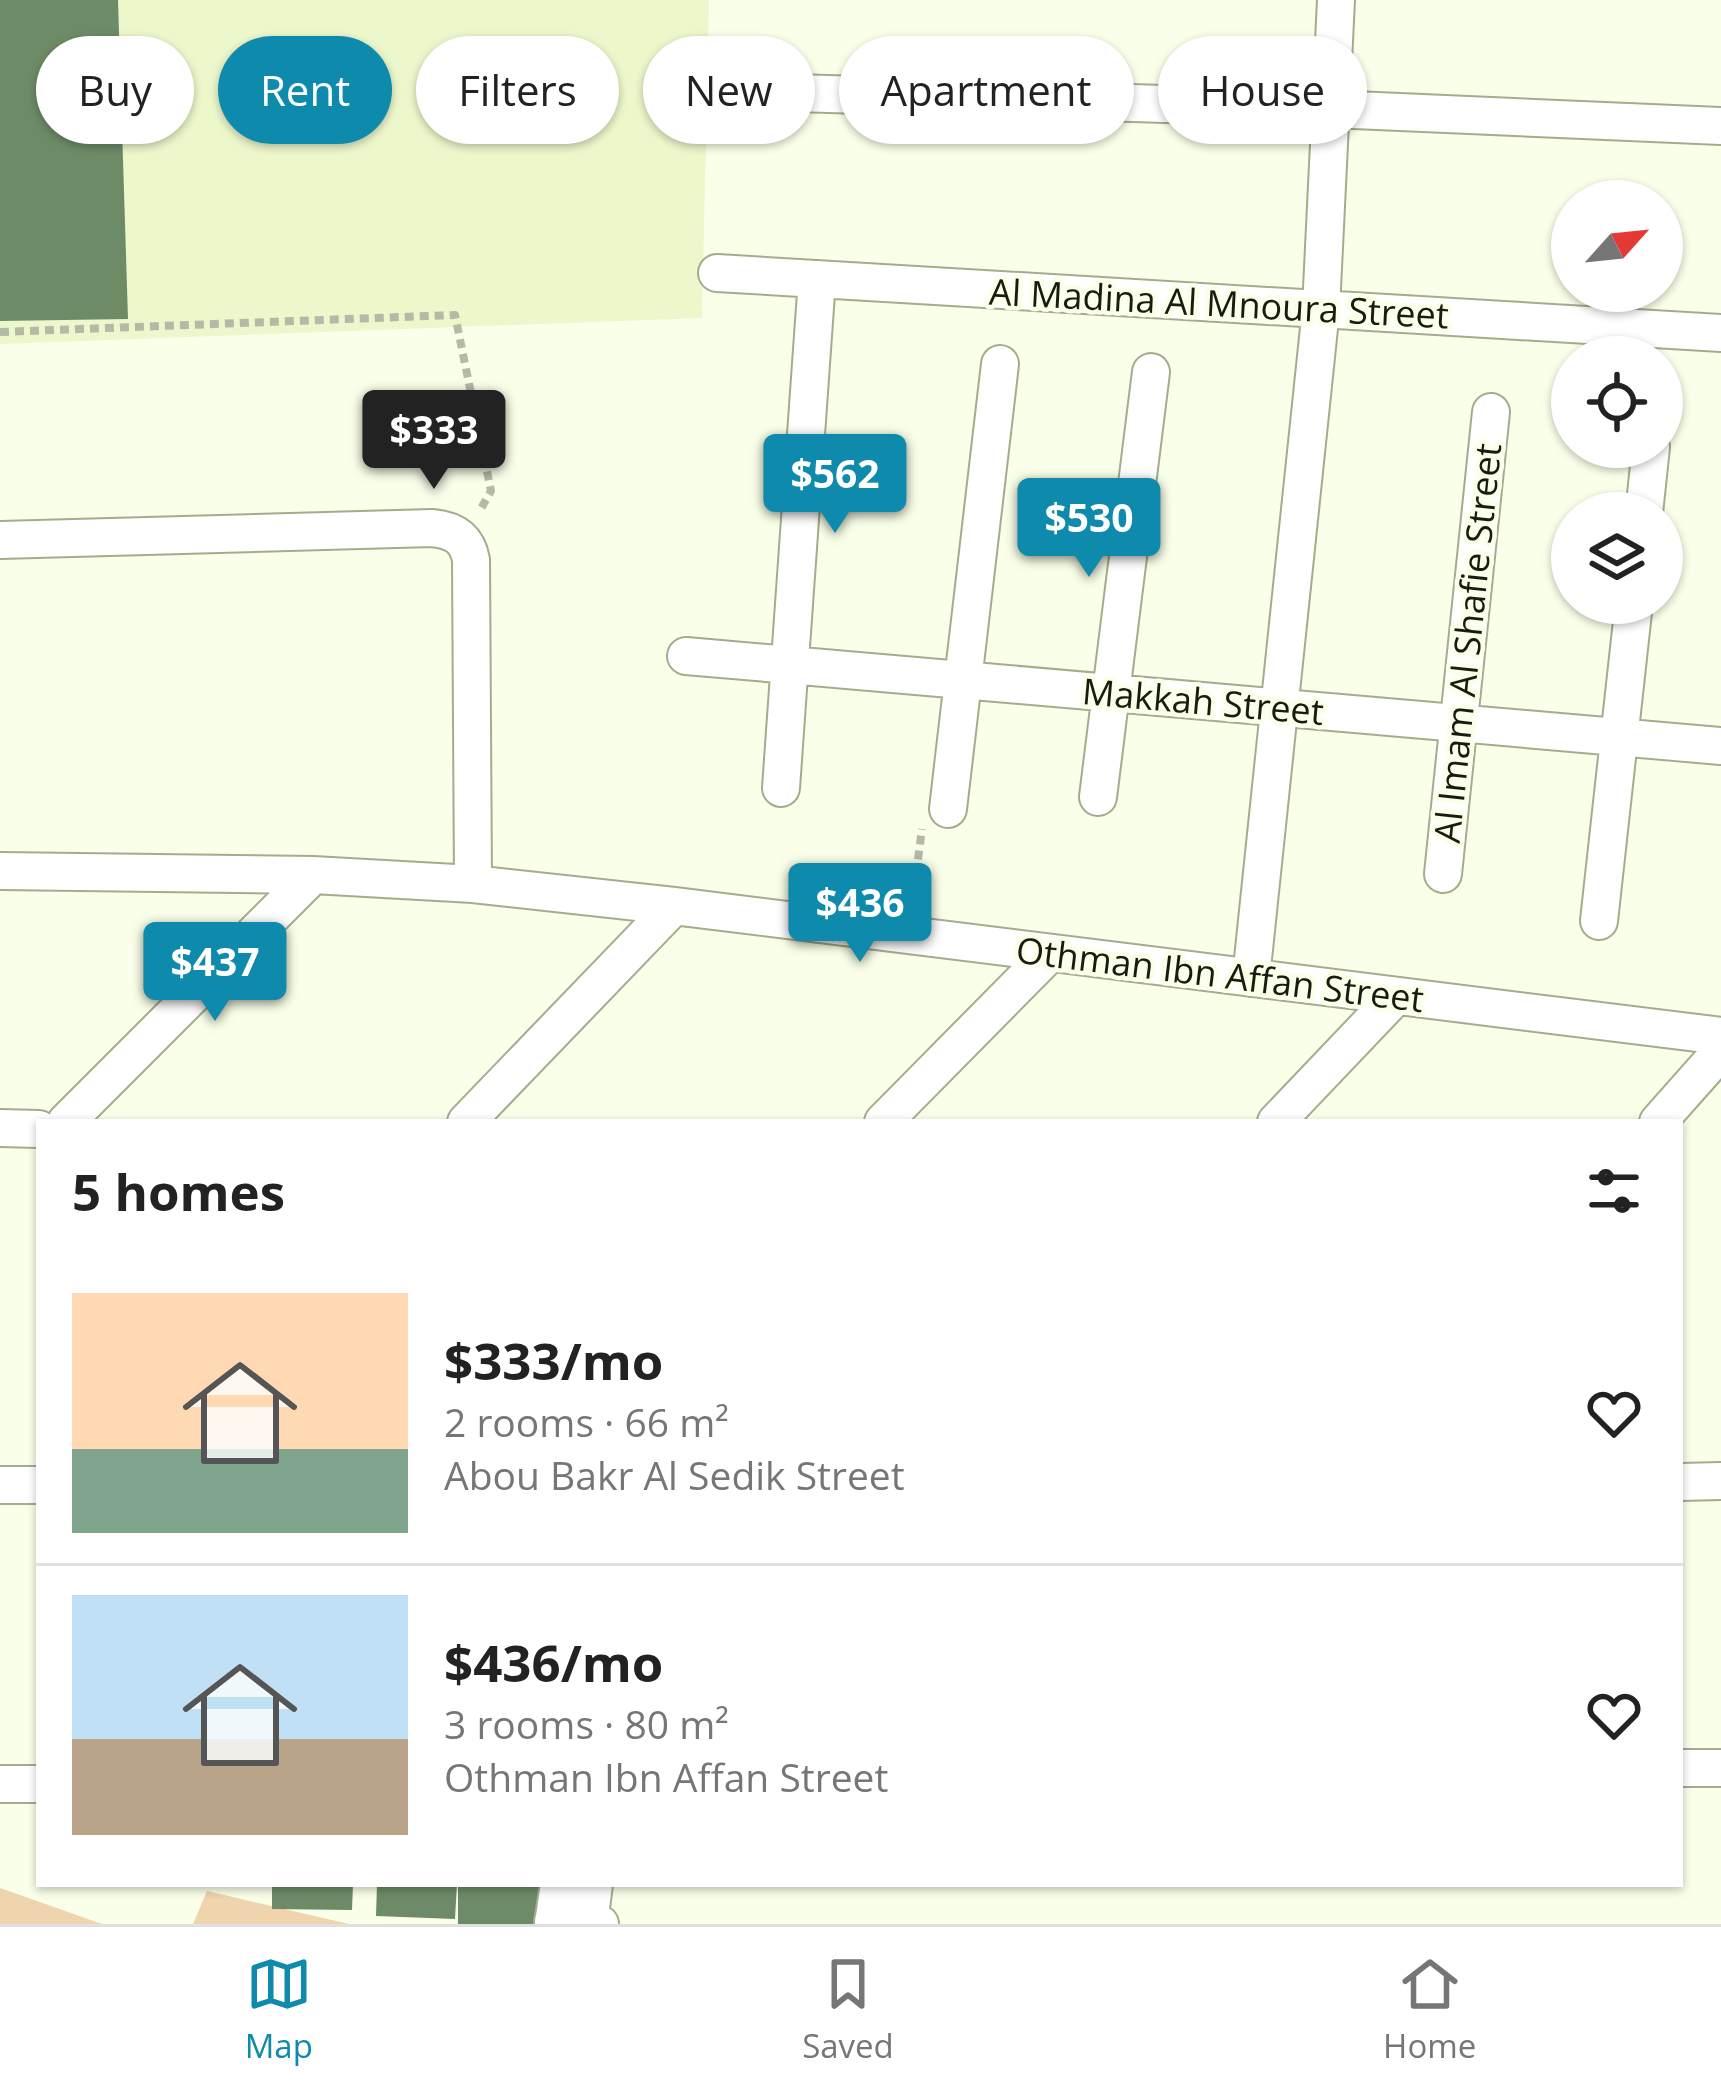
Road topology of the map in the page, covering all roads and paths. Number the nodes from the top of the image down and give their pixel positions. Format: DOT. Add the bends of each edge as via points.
graph roads {
  1 [pos="1336,0"];
  2 [pos="1334,36"];
  3 [pos="815,94"];
  4 [pos="1158,104"];
  5 [pos="1367,111"];
  6 [pos="1721,126"];
  7 [pos="1329,144"];
  8 [pos="717,273"];
  9 [pos="817,279"];
  10 [pos="1321,309"];
  11 [pos="0,332"];
  12 [pos="1721,333"];
  13 [pos="1000,364"];
  14 [pos="1151,372"];
  15 [pos="1490,412"];
  16 [pos="463,539"];
  17 [pos="0,540"];
  18 [pos="1632,624"];
  19 [pos="686,656"];
  20 [pos="790,665"];
  21 [pos="964,680"];
  22 [pos="1112,693"];
  23 [pos="1280,707"];
  24 [pos="1459,723"];
  25 [pos="1619,737"];
  26 [pos="1721,746"];
  27 [pos="781,788"];
  28 [pos="1098,797"];
  29 [pos="948,809"];
  30 [pos="0,871"];
  31 [pos="1443,874"];
  32 [pos="313,875"];
  33 [pos="473,884"];
  34 [pos="674,907"];
  35 [pos="1599,921"];
  36 [pos="908,935"];
  37 [pos="1050,952"];
  38 [pos="1251,978"];
  39 [pos="1396,995"];
  40 [pos="1721,1036"];
  41 [pos="1721,1051"];
  42 [pos="69,1119"];
  43 [pos="469,1119"];
  44 [pos="886,1119"];
  45 [pos="1279,1119"];
  46 [pos="1661,1119"];
  47 [pos="0,1128"];
  48 [pos="36,1129"];
  49 [pos="1683,1481"];
  50 [pos="1721,1481"];
  51 [pos="0,1485"];
  52 [pos="36,1485"];
  53 [pos="1683,1768"];
  54 [pos="1721,1768"];
  55 [pos="0,1784"];
  56 [pos="36,1784"];
  57 [pos="560,1887"];
  58 [pos="592,1887"];
  59 [pos="571,1923"];
  60 [pos="600,1924"];
  1 -- 2 [label="street"];
  3 -- 4 [label="street"];
  5 -- 6 [label="street"];
  7 -- 10 [label="street"];
  8 -- 9 [label="street, Al Madina Al Mnoura Street"];
  9 -- 10 [label="street, Al Madina Al Mnoura Street"];
  9 -- 20 [label="street"];
  10 -- 12 [label="street, Al Madina Al Mnoura Street"];
  10 -- 23 [label="street"];
  11 -- 16 [label="path" via="455,314 491,491"];
  13 -- 21 [label="street"];
  14 -- 22 [label="street"];
  15 -- 24 [label="street, Al Imam Al Shafie Street"];
  16 -- 17 [label="street" via="432,528"];
  16 -- 33 [label="street" via="471,560"];
  18 -- 25 [label="street"];
  19 -- 20 [label="street, Makkah Street"];
  20 -- 21 [label="street, Makkah Street"];
  20 -- 27 [label="street"];
  21 -- 22 [label="street, Makkah Street"];
  21 -- 29 [label="street"];
  22 -- 23 [label="street, Makkah Street"];
  22 -- 28 [label="street"];
  23 -- 24 [label="street, Makkah Street"];
  23 -- 38 [label="street"];
  24 -- 25 [label="street, Makkah Street"];
  24 -- 31 [label="street, Al Imam Al Shafie Street"];
  25 -- 26 [label="street, Makkah Street"];
  25 -- 35 [label="street"];
  29 -- 36 [label="path" via="924,812"];
  30 -- 32 [label="street, Othman Ibn Affan Street"];
  32 -- 33 [label="street, Othman Ibn Affan Street"];
  32 -- 42 [label="street"];
  33 -- 34 [label="street, Othman Ibn Affan Street"];
  34 -- 36 [label="street, Othman Ibn Affan Street"];
  34 -- 43 [label="street"];
  36 -- 37 [label="street, Othman Ibn Affan Street"];
  37 -- 38 [label="street, Othman Ibn Affan Street"];
  37 -- 44 [label="street"];
  38 -- 39 [label="street, Othman Ibn Affan Street"];
  39 -- 40 [label="street, Othman Ibn Affan Street"];
  39 -- 45 [label="street"];
  41 -- 46 [label="street"];
  47 -- 48 [label="street"];
  49 -- 50 [label="street"];
  51 -- 52 [label="street"];
  53 -- 54 [label="street"];
  55 -- 56 [label="street"];
  57 -- 59 [label="street"];
  58 -- 59 [label="street"];
  59 -- 60 [label="street"];
}
